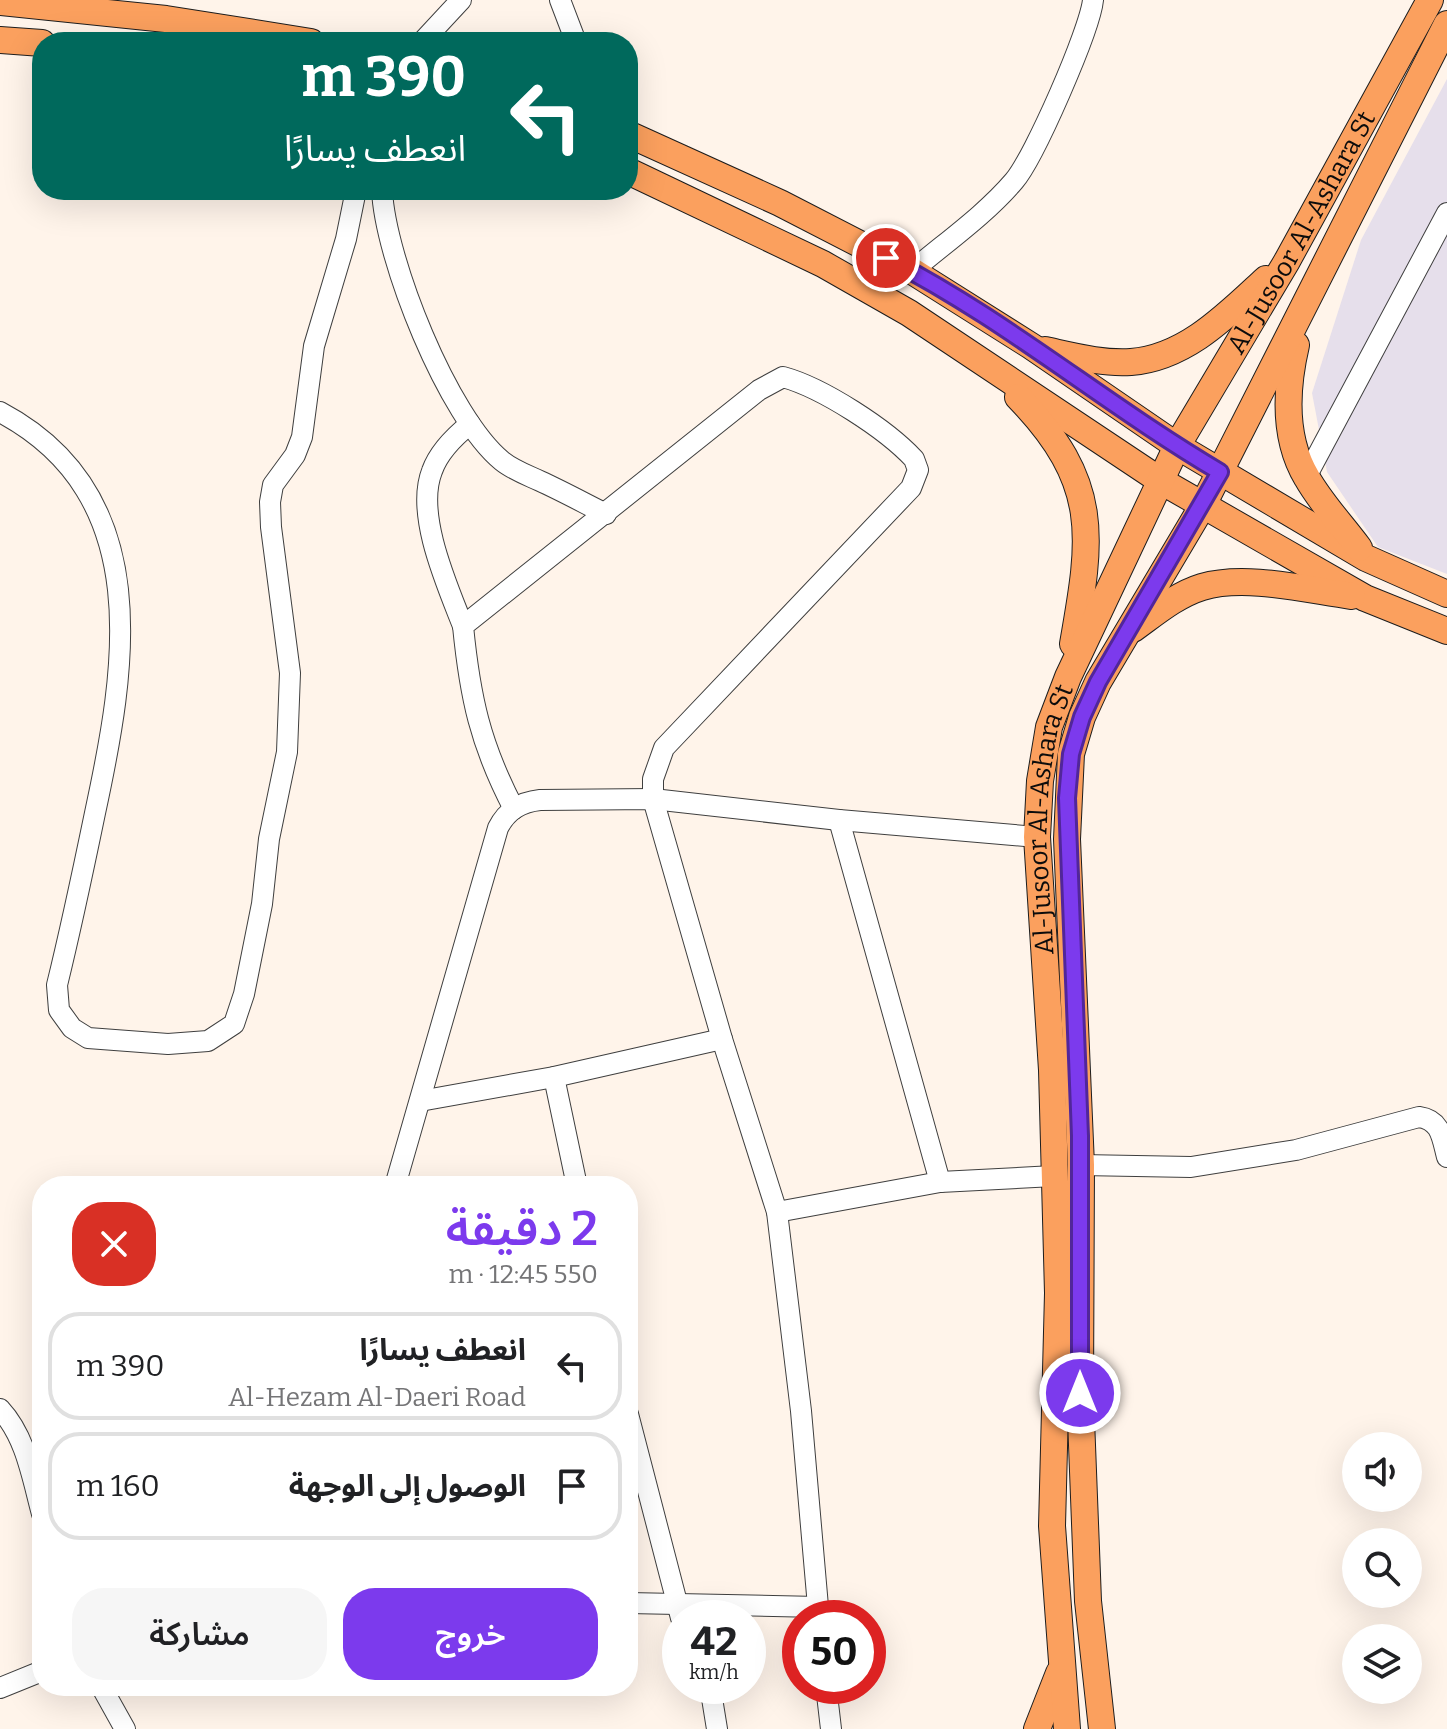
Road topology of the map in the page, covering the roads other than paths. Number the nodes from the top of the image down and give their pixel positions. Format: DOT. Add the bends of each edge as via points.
graph roads {
  1 [pos="461,0"];
  2 [pos="560,0"];
  3 [pos="1093,0"];
  4 [pos="1414,0"];
  5 [pos="1430,0"];
  6 [pos="0,2"];
  7 [pos="1446,26"];
  8 [pos="248,32"];
  9 [pos="431,32"];
  10 [pos="572,32"];
  11 [pos="1412,33"];
  12 [pos="0,40"];
  13 [pos="32,42"];
  14 [pos="638,139"];
  15 [pos="638,176"];
  16 [pos="354,200"];
  17 [pos="384,200"];
  18 [pos="1447,213"];
  19 [pos="1287,261"];
  20 [pos="912,271"];
  21 [pos="1307,303"];
  22 [pos="1031,346"];
  23 [pos="991,368"];
  24 [pos="0,412"];
  25 [pos="470,424"];
  26 [pos="1177,446"];
  27 [pos="1220,472"];
  28 [pos="1306,477"];
  29 [pos="1161,481"];
  30 [pos="1203,505"];
  31 [pos="606,514"];
  32 [pos="1366,558"];
  33 [pos="1447,594"];
  34 [pos="1365,598"];
  35 [pos="463,626"];
  36 [pos="1447,631"];
  37 [pos="1123,636"];
  38 [pos="1068,677"];
  39 [pos="653,799"];
  40 [pos="514,809"];
  41 [pos="839,820"];
  42 [pos="1037,837"];
  43 [pos="722,1039"];
  44 [pos="554,1077"];
  45 [pos="420,1101"];
  46 [pos="1447,1157"];
  47 [pos="1081,1165"];
  48 [pos="398,1176"];
  49 [pos="575,1176"];
  50 [pos="1054,1176"];
  51 [pos="940,1182"];
  52 [pos="777,1212"];
  53 [pos="0,1409"];
  54 [pos="638,1452"];
  55 [pos="32,1476"];
  56 [pos="676,1600"];
  57 [pos="818,1600"];
  58 [pos="638,1604"];
  59 [pos="662,1608"];
  60 [pos="1061,1666"];
  61 [pos="32,1675"];
  62 [pos="0,1688"];
  63 [pos="107,1696"];
  64 [pos="713,1704"];
  65 [pos="828,1704"];
  66 [pos="125,1729"];
  67 [pos="717,1729"];
  68 [pos="831,1729"];
  69 [pos="1037,1729"];
  70 [pos="1067,1729"];
  71 [pos="1102,1729"];
  1 -- 9 [label="street"];
  2 -- 10 [label="street"];
  3 -- 20 [label="street" via="1071,64 1017,178"];
  4 -- 11 [label="street"];
  5 -- 11 [label="main road, Al-Jusoor Al-Ashara St"];
  6 -- 8 [label="main road"];
  7 -- 21 [label="main road, Al-Jusoor Al-Ashara St"];
  11 -- 19 [label="main road, Al-Jusoor Al-Ashara St"];
  12 -- 13 [label="main road"];
  14 -- 20 [label="main road"];
  15 -- 23 [label="main road" via="823,264"];
  16 -- 24 [label="street" via="314,346 302,437 271,494 290,673 287,752 244,994 234,1024 208,1041 88,1038 59,1010 57,985 105,768 122,627 108,535 91,500 67,462 35,433"];
  17 -- 25 [label="street" via="414,315"];
  18 -- 28 [label="street"];
  19 -- 22 [label="main road" via="1224,317 1173,352 1121,362"];
  19 -- 26 [label="main road, Al-Jusoor Al-Ashara St"];
  20 -- 22 [label="main road"];
  21 -- 27 [label="main road, Al-Jusoor Al-Ashara St"];
  21 -- 28 [label="main road" via="1290,372 1289,403 1294,446"];
  22 -- 26 [label="main road"];
  23 -- 29 [label="main road"];
  23 -- 38 [label="main road" via="1058,447 1086,515 1086,570"];
  25 -- 31 [label="street" via="503,462"];
  25 -- 35 [label="street" via="453,437 431,472 428,512"];
  26 -- 27 [label="main road"];
  26 -- 29 [label="main road, Al-Jusoor Al-Ashara St"];
  27 -- 30 [label="main road, Al-Jusoor Al-Ashara St"];
  27 -- 32 [label="main road"];
  28 -- 32 [label="main road"];
  29 -- 30 [label="main road"];
  29 -- 38 [label="main road, Al-Jusoor Al-Ashara St"];
  30 -- 34 [label="main road"];
  30 -- 37 [label="main road, Al-Jusoor Al-Ashara St"];
  31 -- 35 [label="street"];
  31 -- 39 [label="street" via="759,390 783,377 808,385 853,412 906,451 918,470 911,488 664,748 653,779"];
  32 -- 33 [label="main road"];
  34 -- 36 [label="main road"];
  34 -- 37 [label="main road" via="1222,583 1183,595"];
  35 -- 40 [label="street" via="476,713 492,767"];
  37 -- 47 [label="main road, Al-Jusoor Al-Ashara St" via="1082,717 1071,754 1067,798"];
  38 -- 42 [label="main road, Al-Jusoor Al-Ashara St" via="1049,727"];
  39 -- 40 [label="street" via="540,800"];
  39 -- 41 [label="street"];
  39 -- 43 [label="street"];
  40 -- 45 [label="street" via="498,828"];
  41 -- 42 [label="street"];
  41 -- 51 [label="street"];
  42 -- 50 [label="main road, Al-Jusoor Al-Ashara St"];
  43 -- 44 [label="street"];
  43 -- 52 [label="street"];
  44 -- 45 [label="street"];
  44 -- 49 [label="street"];
  45 -- 48 [label="street"];
  46 -- 47 [label="street" via="1439,1126 1419,1117 1296,1150 1191,1167"];
  47 -- 71 [label="main road, Al-Jusoor Al-Ashara St" via="1084,1505"];
  50 -- 51 [label="street"];
  50 -- 60 [label="main road, Al-Jusoor Al-Ashara St" via="1058,1293 1052,1526"];
  51 -- 52 [label="street"];
  52 -- 57 [label="street"];
  53 -- 55 [label="street" via="13,1423"];
  54 -- 56 [label="street"];
  58 -- 59 [label="street"];
  60 -- 69 [label="main road"];
  60 -- 70 [label="main road, Al-Jusoor Al-Ashara St"];
  61 -- 62 [label="street"];
  63 -- 66 [label="street"];
  64 -- 67 [label="street"];
  65 -- 68 [label="street"];
}
